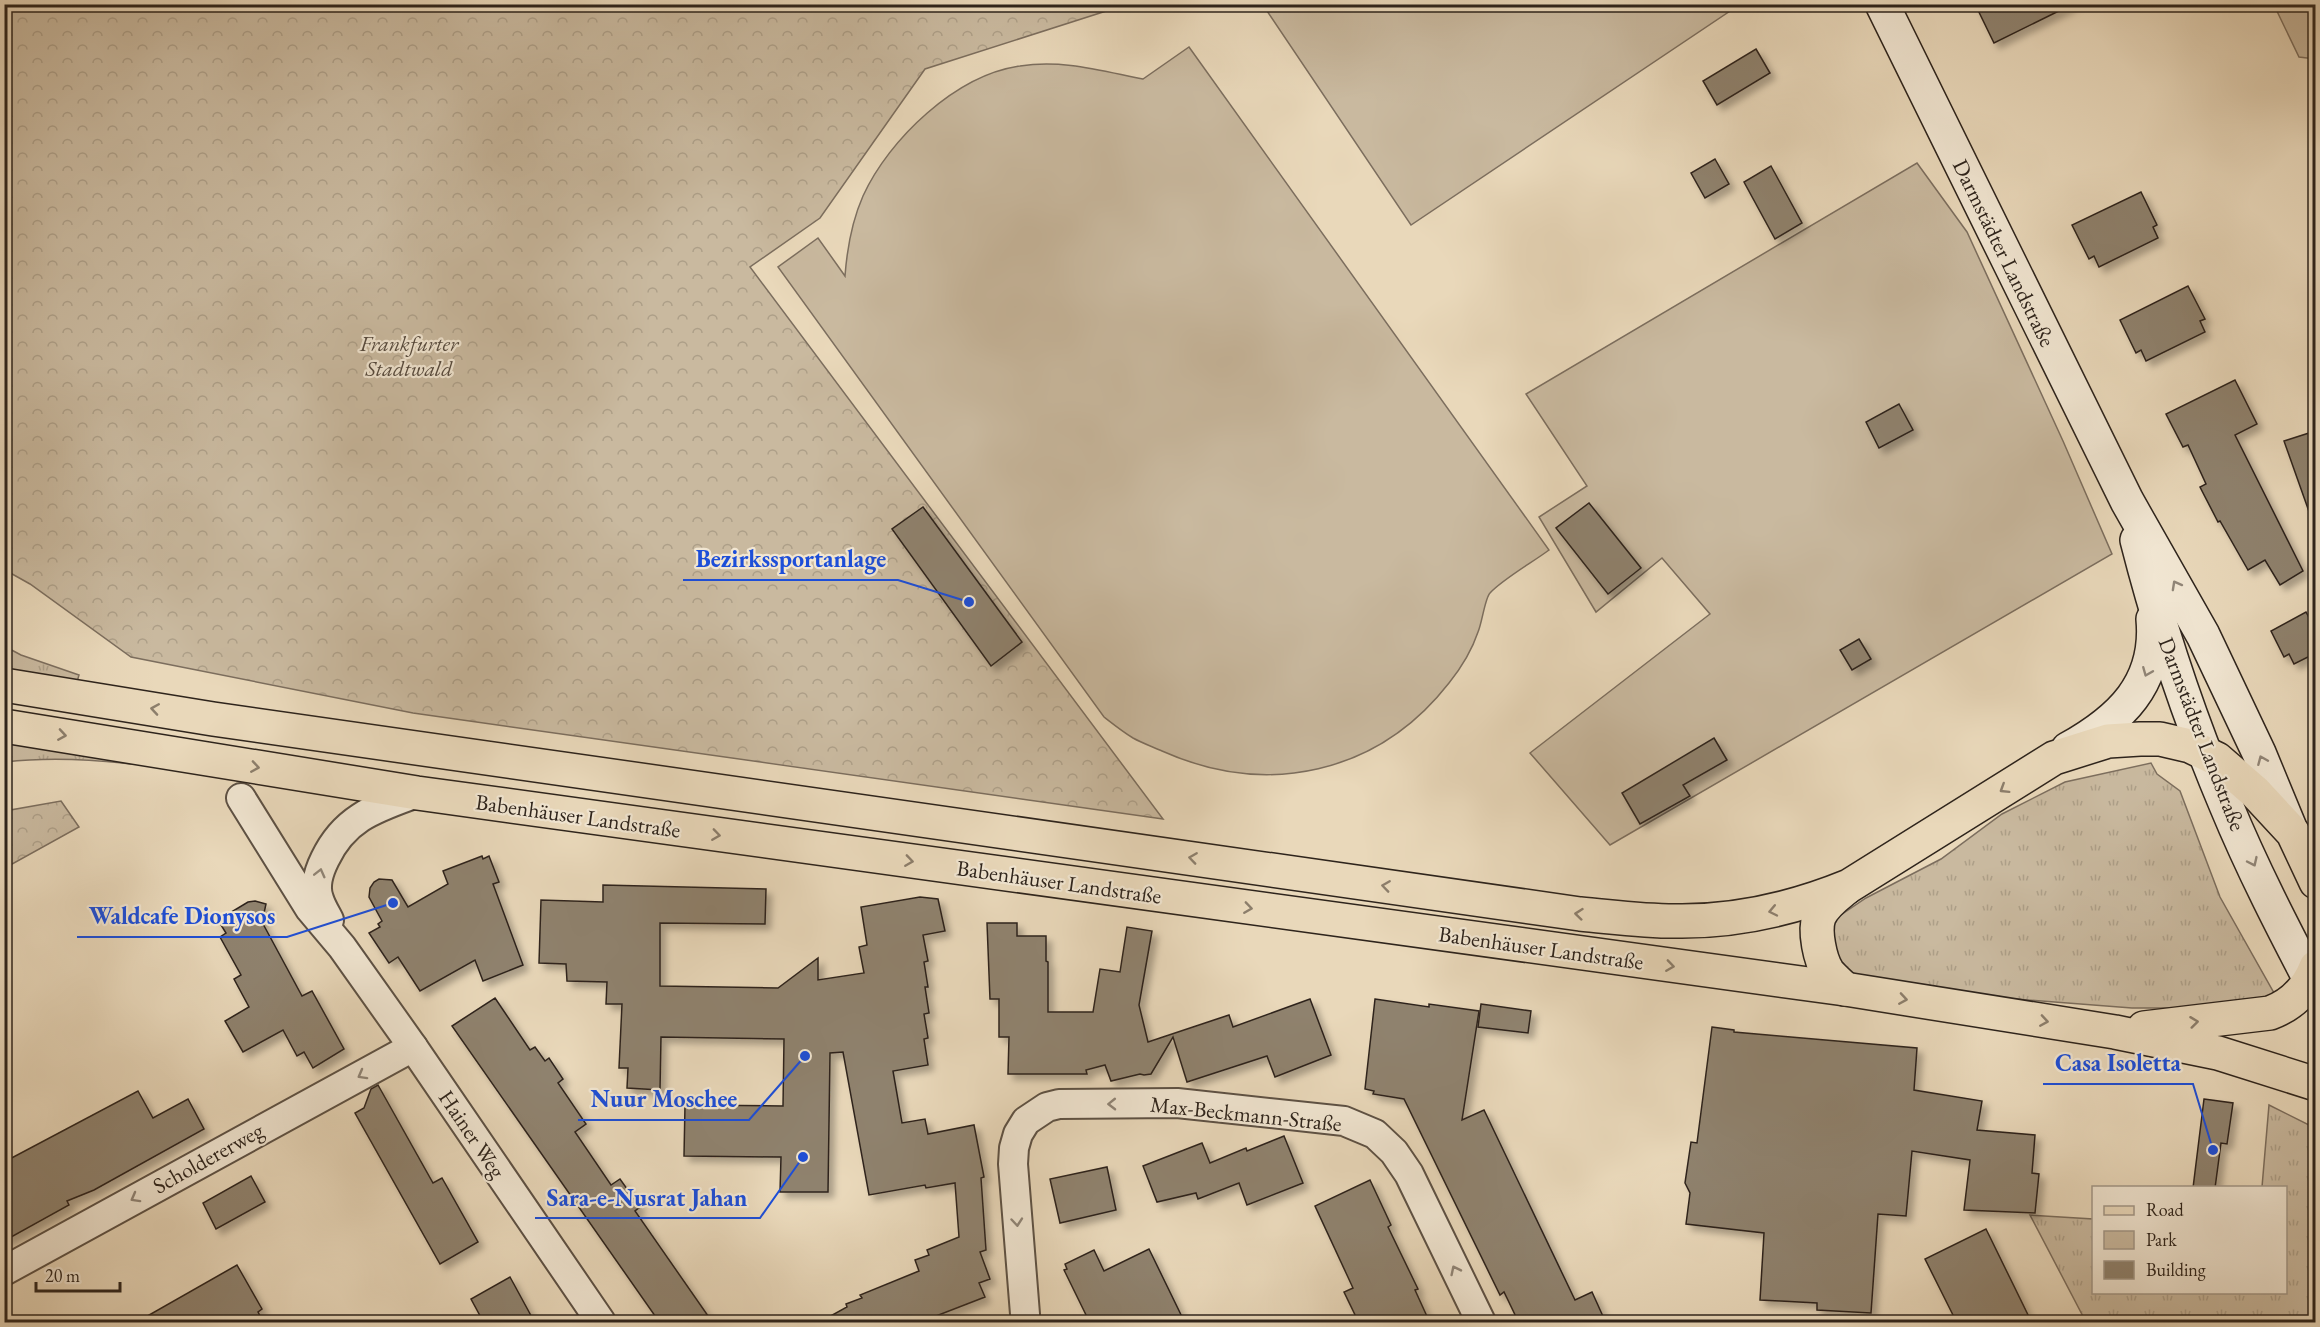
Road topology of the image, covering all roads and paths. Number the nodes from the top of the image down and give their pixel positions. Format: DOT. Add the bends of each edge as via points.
graph roads {
  1 [pos="1882,4"];
  2 [pos="2127,501"];
  3 [pos="2151,593"];
  4 [pos="4,685"];
  5 [pos="4,726"];
  6 [pos="2204,751"];
  7 [pos="2054,758"];
  8 [pos="417,793"];
  9 [pos="241,798"];
  10 [pos="2293,833"];
  11 [pos="2316,882"];
  12 [pos="1849,886"];
  13 [pos="342,946"];
  14 [pos="2314,979"];
  15 [pos="1845,989"];
  16 [pos="2115,1032"];
  17 [pos="413,1047"];
  18 [pos="2316,1084"];
  19 [pos="4,1271"];
  20 [pos="1025,1320"];
  21 [pos="601,1323"];
  22 [pos="1481,1323"];
  1 -- 2 [label="main road, Darmstädter Landstraße"];
  2 -- 3 [label="main road, Darmstädter Landstraße"];
  10 -- 2 [label="main road, Darmstädter Landstraße, one-way" via="2203,635"];
  3 -- 6 [label="main road, Darmstädter Landstraße"];
  3 -- 7 [label="main road, Babenhäuser Landstraße, one-way" via="2155,633 2151,664 2141,686 2128,704 2094,734"];
  12 -- 4 [label="main road, Babenhäuser Landstraße, one-way" via="1814,900 1743,917 1683,921 1580,914 213,719"];
  5 -- 8 [label="main road, Babenhäuser Landstraße, one-way"];
  6 -- 7 [label="main road, Babenhäuser Landstraße" via="2174,742 2140,739 2108,741"];
  6 -- 10 [label="main road, Babenhäuser Landstraße" via="2255,792"];
  6 -- 14 [label="main road, Darmstädter Landstraße, one-way" via="2227,808"];
  7 -- 12 [label="main road, Babenhäuser Landstraße, one-way"];
  13 -- 8 [label="street, Hainer Weg, one-way" via="318,898 320,869 331,845 350,824"];
  8 -- 15 [label="main road, Babenhäuser Landstraße, one-way"];
  9 -- 13 [label="street, Hainer Weg" via="310,909"];
  10 -- 11 [label="main road, Darmstädter Landstraße"];
  12 -- 15 [label="main road" via="1829,902 1818,927 1820,952 1828,971"];
  13 -- 17 [label="street, Hainer Weg"];
  16 -- 14 [label="main road, one-way" via="2270,1013 2295,1000"];
  15 -- 16 [label="main road, Babenhäuser Landstraße, one-way"];
  16 -- 18 [label="main road" via="2218,1053"];
  17 -- 19 [label="street, Scholdererweg, one-way"];
  17 -- 21 [label="street, Hainer Weg"];
  22 -- 20 [label="street, Max-Beckmann-Straße, one-way" via="1409,1174 1375,1134 1344,1121 1177,1103 1059,1104 1026,1120 1018,1134 1013,1164"];
}
